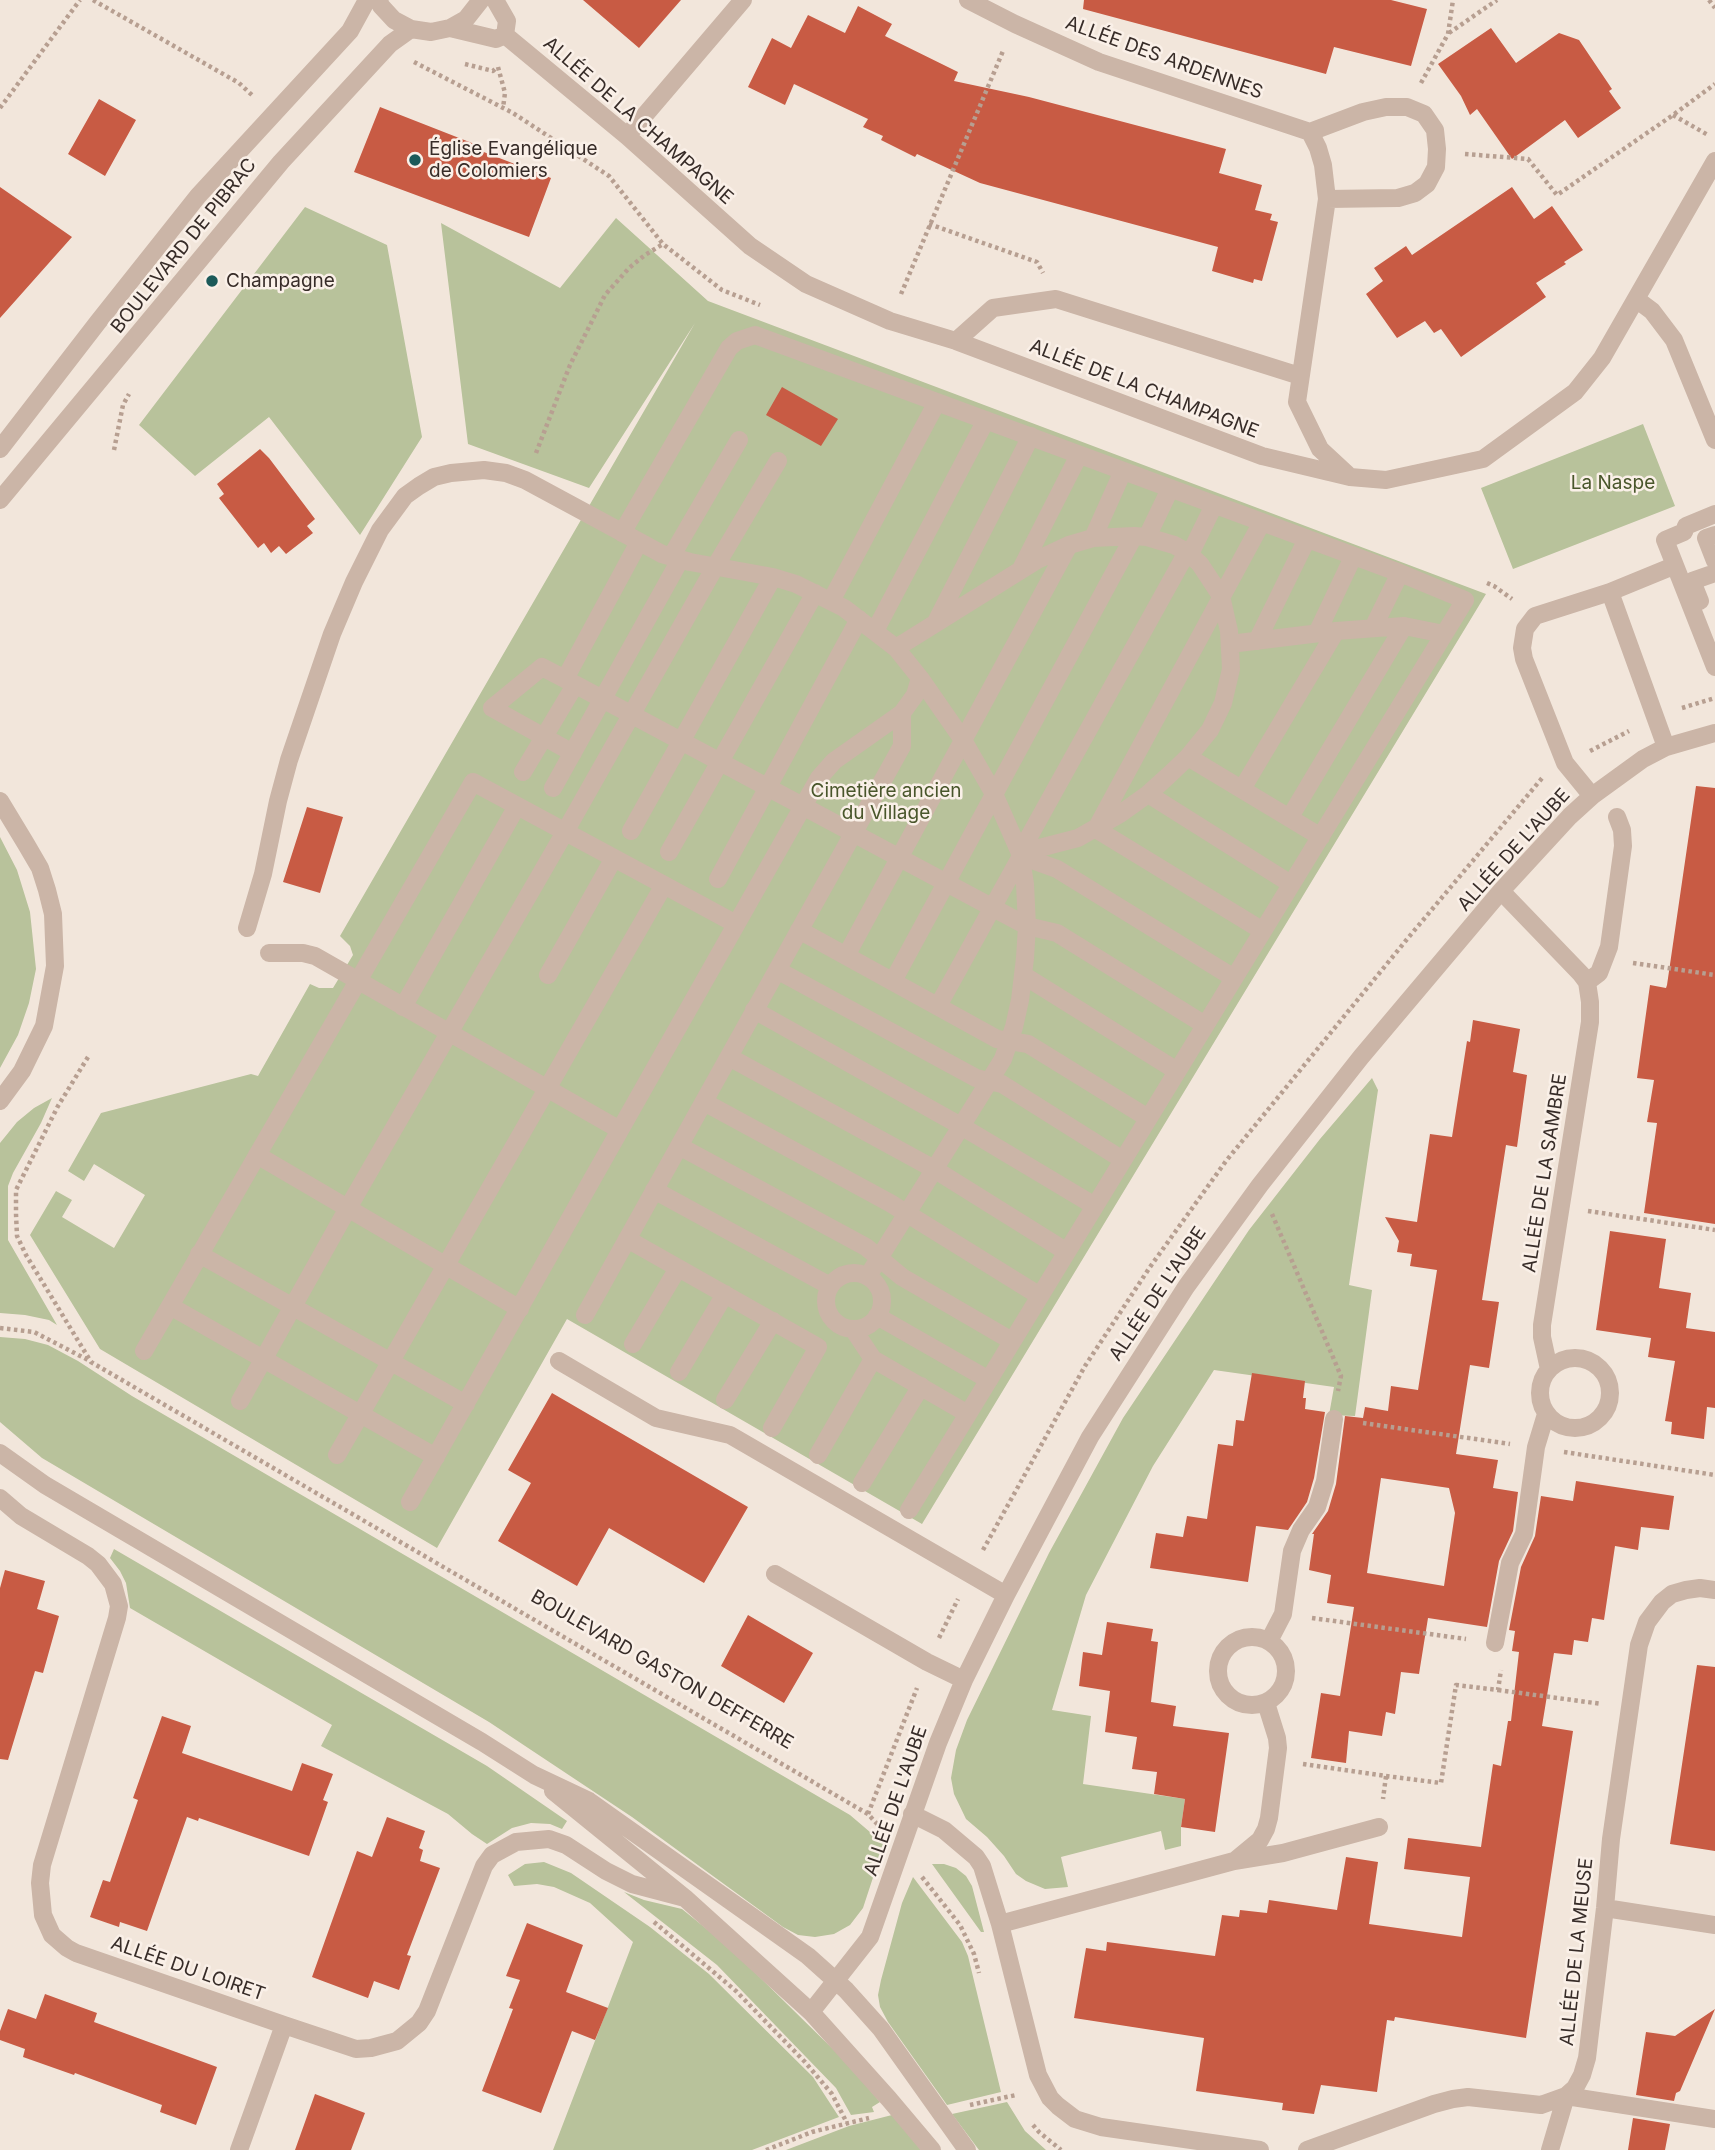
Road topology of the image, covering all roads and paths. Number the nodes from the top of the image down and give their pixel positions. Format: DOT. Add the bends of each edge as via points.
graph roads {
  1 [pos="80,0"];
  2 [pos="93,0"];
  3 [pos="367,0"];
  4 [pos="379,0"];
  5 [pos="481,0"];
  6 [pos="495,0"];
  7 [pos="743,0"];
  8 [pos="968,0"];
  9 [pos="1453,0"];
  10 [pos="1497,0"];
  11 [pos="1710,0"];
  12 [pos="1715,8"];
  13 [pos="1015,24"];
  14 [pos="450,28"];
  15 [pos="411,29"];
  16 [pos="1448,34"];
  17 [pos="505,35"];
  18 [pos="428,60"];
  19 [pos="412,61"];
  20 [pos="462,63"];
  21 [pos="405,67"];
  22 [pos="1715,84"];
  23 [pos="1407,107"];
  24 [pos="0,108"];
  25 [pos="503,108"];
  26 [pos="513,113"];
  27 [pos="273,114"];
  28 [pos="1674,115"];
  29 [pos="1310,132"];
  30 [pos="627,136"];
  31 [pos="1715,139"];
  32 [pos="1437,152"];
  33 [pos="1715,161"];
  34 [pos="1327,199"];
  35 [pos="929,224"];
  36 [pos="663,244"];
  37 [pos="1056,299"];
  38 [pos="1636,299"];
  39 [pos="890,321"];
  40 [pos="956,341"];
  41 [pos="1300,376"];
  42 [pos="134,385"];
  43 [pos="937,402"];
  44 [pos="986,420"];
  45 [pos="1031,436"];
  46 [pos="738,440"];
  47 [pos="1715,440"];
  48 [pos="0,449"];
  49 [pos="114,450"];
  50 [pos="1079,455"];
  51 [pos="778,461"];
  52 [pos="1123,471"];
  53 [pos="1350,477"];
  54 [pos="525,480"];
  55 [pos="1170,488"];
  56 [pos="0,500"];
  57 [pos="1214,505"];
  58 [pos="1715,514"];
  59 [pos="1262,522"];
  60 [pos="622,533"];
  61 [pos="1715,535"];
  62 [pos="1140,537"];
  63 [pos="1093,538"];
  64 [pos="1307,539"];
  65 [pos="639,542"];
  66 [pos="1069,545"];
  67 [pos="1188,553"];
  68 [pos="1353,556"];
  69 [pos="676,558"];
  70 [pos="1715,561"];
  71 [pos="715,567"];
  72 [pos="1671,567"];
  73 [pos="1021,569"];
  74 [pos="1400,573"];
  75 [pos="1715,573"];
  76 [pos="773,577"];
  77 [pos="1610,592"];
  78 [pos="1220,596"];
  79 [pos="823,597"];
  80 [pos="859,619"];
  81 [pos="936,623"];
  82 [pos="1405,626"];
  83 [pos="1373,628"];
  84 [pos="875,631"];
  85 [pos="1336,631"];
  86 [pos="1318,633"];
  87 [pos="1444,634"];
  88 [pos="1715,640"];
  89 [pos="1257,641"];
  90 [pos="1230,644"];
  91 [pos="896,648"];
  92 [pos="1715,667"];
  93 [pos="920,678"];
  94 [pos="570,682"];
  95 [pos="604,700"];
  96 [pos="902,713"];
  97 [pos="631,715"];
  98 [pos="1715,733"];
  99 [pos="544,737"];
  100 [pos="963,740"];
  101 [pos="681,741"];
  102 [pos="1666,747"];
  103 [pos="573,753"];
  104 [pos="1188,757"];
  105 [pos="720,762"];
  106 [pos="523,772"];
  107 [pos="553,788"];
  108 [pos="767,788"];
  109 [pos="1242,789"];
  110 [pos="994,794"];
  111 [pos="1148,794"];
  112 [pos="1592,796"];
  113 [pos="0,801"];
  114 [pos="517,806"];
  115 [pos="802,806"];
  116 [pos="1290,817"];
  117 [pos="1617,817"];
  118 [pos="1096,829"];
  119 [pos="631,831"];
  120 [pos="565,832"];
  121 [pos="853,833"];
  122 [pos="1321,837"];
  123 [pos="669,852"];
  124 [pos="1020,855"];
  125 [pos="614,858"];
  126 [pos="900,858"];
  127 [pos="718,879"];
  128 [pos="946,883"];
  129 [pos="1292,884"];
  130 [pos="664,886"];
  131 [pos="1501,891"];
  132 [pos="992,907"];
  133 [pos="736,925"];
  134 [pos="1027,926"];
  135 [pos="247,928"];
  136 [pos="799,930"];
  137 [pos="1263,931"];
  138 [pos="269,953"];
  139 [pos="846,956"];
  140 [pos="1605,959"];
  141 [pos="777,970"];
  142 [pos="548,975"];
  143 [pos="1023,975"];
  144 [pos="1715,975"];
  145 [pos="1234,978"];
  146 [pos="357,981"];
  147 [pos="893,981"];
  148 [pos="1587,982"];
  149 [pos="938,1006"];
  150 [pos="403,1007"];
  151 [pos="754,1010"];
  152 [pos="1205,1025"];
  153 [pos="449,1033"];
  154 [pos="1009,1041"];
  155 [pos="88,1057"];
  156 [pos="729,1057"];
  157 [pos="1177,1071"];
  158 [pos="989,1081"];
  159 [pos="546,1088"];
  160 [pos="0,1101"];
  161 [pos="704,1102"];
  162 [pos="1148,1118"];
  163 [pos="961,1126"];
  164 [pos="620,1130"];
  165 [pos="679,1146"];
  166 [pos="257,1155"];
  167 [pos="1123,1160"];
  168 [pos="934,1169"];
  169 [pos="1260,1185"];
  170 [pos="654,1190"];
  171 [pos="1095,1206"];
  172 [pos="1559,1207"];
  173 [pos="348,1208"];
  174 [pos="906,1213"];
  175 [pos="1715,1230"];
  176 [pos="627,1239"];
  177 [pos="1067,1252"];
  178 [pos="199,1254"];
  179 [pos="878,1258"];
  180 [pos="445,1265"];
  181 [pos="678,1268"];
  182 [pos="868,1276"];
  183 [pos="830,1286"];
  184 [pos="725,1294"];
  185 [pos="1040,1296"];
  186 [pos="170,1306"];
  187 [pos="293,1307"];
  188 [pos="520,1309"];
  189 [pos="585,1315"];
  190 [pos="877,1316"];
  191 [pos="773,1321"];
  192 [pos="846,1327"];
  193 [pos="0,1328"];
  194 [pos="1012,1342"];
  195 [pos="633,1344"];
  196 [pos="818,1347"];
  197 [pos="144,1351"];
  198 [pos="263,1359"];
  199 [pos="873,1359"];
  200 [pos="390,1361"];
  201 [pos="559,1361"];
  202 [pos="91,1362"];
  203 [pos="1549,1369"];
  204 [pos="679,1372"];
  205 [pos="989,1380"];
  206 [pos="921,1386"];
  207 [pos="725,1400"];
  208 [pos="240,1401"];
  209 [pos="466,1404"];
  210 [pos="968,1413"];
  211 [pos="360,1414"];
  212 [pos="1546,1414"];
  213 [pos="1334,1419"];
  214 [pos="772,1428"];
  215 [pos="1536,1447"];
  216 [pos="0,1453"];
  217 [pos="337,1455"];
  218 [pos="818,1455"];
  219 [pos="436,1457"];
  220 [pos="1715,1475"];
  221 [pos="862,1483"];
  222 [pos="0,1498"];
  223 [pos="410,1502"];
  224 [pos="909,1510"];
  225 [pos="775,1574"];
  226 [pos="1715,1590"];
  227 [pos="1006,1595"];
  228 [pos="1283,1614"];
  229 [pos="1269,1641"];
  230 [pos="1495,1643"];
  231 [pos="964,1680"];
  232 [pos="1498,1690"];
  233 [pos="1266,1703"];
  234 [pos="1630,1707"];
  235 [pos="1278,1761"];
  236 [pos="534,1775"];
  237 [pos="1386,1776"];
  238 [pos="912,1814"];
  239 [pos="1379,1827"];
  240 [pos="901,1849"];
  241 [pos="1234,1860"];
  242 [pos="685,1898"];
  243 [pos="1605,1908"];
  244 [pos="647,1916"];
  245 [pos="1000,1924"];
  246 [pos="1715,1925"];
  247 [pos="981,1979"];
  248 [pos="836,1981"];
  249 [pos="811,2012"];
  250 [pos="284,2025"];
  251 [pos="1044,2088"];
  252 [pos="1013,2095"];
  253 [pos="1566,2096"];
  254 [pos="1019,2106"];
  255 [pos="964,2107"];
  256 [pos="1026,2116"];
  257 [pos="873,2117"];
  258 [pos="1715,2119"];
  259 [pos="847,2123"];
  260 [pos="239,2150"];
  261 [pos="766,2150"];
  262 [pos="932,2150"];
  263 [pos="967,2150"];
  264 [pos="1061,2150"];
  265 [pos="1260,2150"];
  266 [pos="1307,2150"];
  267 [pos="1550,2150"];
  1 -- 24 [label="path"];
  2 -- 27 [label="path" via="239,83"];
  3 -- 27 [label="street, BOULEVARD DE PIBRAC" via="350,31"];
  4 -- 15 [label="street" via="394,20"];
  5 -- 14 [label="street" via="466,19"];
  6 -- 17 [label="street" via="507,21"];
  7 -- 30 [label="street"];
  8 -- 13 [label="street, ALLÉE DES ARDENNES"];
  9 -- 16 [label="path"];
  10 -- 16 [label="path"];
  11 -- 12 [label="path"];
  13 -- 29 [label="street, ALLÉE DES ARDENNES" via="1099,62"];
  13 -- 35 [label="path"];
  14 -- 15 [label="street" via="431,32"];
  14 -- 17 [label="street" via="496,39"];
  15 -- 56 [label="street, BOULEVARD DE PIBRAC" via="390,44 281,162"];
  16 -- 23 [label="path"];
  17 -- 30 [label="street, ALLÉE DE LA CHAMPAGNE"];
  18 -- 19 [label="path"];
  19 -- 21 [label="path"];
  19 -- 25 [label="path"];
  20 -- 25 [label="path" via="493,71 498,66 505,93"];
  22 -- 28 [label="path"];
  23 -- 29 [label="street" via="1363,112"];
  23 -- 32 [label="street" via="1424,114 1435,130"];
  25 -- 26 [label="path"];
  27 -- 48 [label="street, BOULEVARD DE PIBRAC" via="198,196"];
  28 -- 31 [label="path"];
  28 -- 32 [label="path" via="1556,195 1528,159"];
  29 -- 34 [label="street" via="1323,165"];
  30 -- 39 [label="street, ALLÉE DE LA CHAMPAGNE" via="750,246 806,284"];
  32 -- 34 [label="street" via="1436,167 1415,194"];
  33 -- 38 [label="street, ALLÉE DE LA CHAMPAGNE"];
  34 -- 41 [label="street"];
  35 -- 37 [label="path" via="1037,262"];
  35 -- 39 [label="path"];
  36 -- 54 [label="path" via="629,268 594,314"];
  37 -- 40 [label="street" via="993,308"];
  37 -- 41 [label="street"];
  38 -- 47 [label="street" via="1652,311 1674,340"];
  38 -- 53 [label="street, ALLÉE DE LA CHAMPAGNE" via="1602,358 1574,392 1483,458 1386,480"];
  39 -- 40 [label="street, ALLÉE DE LA CHAMPAGNE"];
  40 -- 53 [label="street, ALLÉE DE LA CHAMPAGNE" via="1262,456"];
  41 -- 53 [label="street" via="1297,402 1307,426 1320,449"];
  42 -- 49 [label="path" via="123,405"];
  43 -- 44 [label="street"];
  43 -- 60 [label="street" via="755,335 737,341"];
  43 -- 79 [label="street"];
  44 -- 45 [label="street"];
  44 -- 84 [label="street"];
  45 -- 50 [label="street"];
  45 -- 81 [label="street"];
  46 -- 69 [label="street"];
  50 -- 52 [label="street"];
  50 -- 73 [label="street"];
  51 -- 71 [label="street"];
  52 -- 55 [label="street"];
  52 -- 63 [label="street"];
  54 -- 60 [label="street"];
  54 -- 135 [label="street" via="484,470 434,477 405,496 380,530 332,634 303,715"];
  55 -- 57 [label="street"];
  55 -- 62 [label="street"];
  57 -- 59 [label="street"];
  57 -- 67 [label="street"];
  58 -- 92 [label="street" via="1665,540"];
  59 -- 64 [label="street"];
  59 -- 78 [label="street"];
  60 -- 65 [label="street"];
  61 -- 70 [label="street" via="1706,538"];
  62 -- 63 [label="street"];
  62 -- 67 [label="street"];
  62 -- 110 [label="street"];
  63 -- 66 [label="street"];
  64 -- 68 [label="street"];
  64 -- 89 [label="street"];
  65 -- 69 [label="street"];
  65 -- 94 [label="street"];
  66 -- 73 [label="street"];
  66 -- 100 [label="street"];
  67 -- 78 [label="street"];
  67 -- 124 [label="street"];
  68 -- 74 [label="street"];
  68 -- 86 [label="street"];
  69 -- 71 [label="street"];
  69 -- 95 [label="street"];
  71 -- 76 [label="street"];
  71 -- 97 [label="street"];
  72 -- 77 [label="street"];
  73 -- 81 [label="street"];
  74 -- 83 [label="street"];
  74 -- 87 [label="street" via="1465,600"];
  75 -- 88 [label="street" via="1692,581"];
  76 -- 79 [label="street"];
  76 -- 101 [label="street"];
  77 -- 102 [label="street"];
  77 -- 112 [label="street" via="1535,616 1525,629 1522,648 1565,763"];
  78 -- 90 [label="street"];
  78 -- 118 [label="street"];
  79 -- 80 [label="street"];
  79 -- 105 [label="street"];
  80 -- 84 [label="street"];
  80 -- 108 [label="street"];
  81 -- 91 [label="street"];
  82 -- 83 [label="street"];
  82 -- 87 [label="street"];
  82 -- 116 [label="street"];
  83 -- 85 [label="street"];
  84 -- 91 [label="street"];
  85 -- 86 [label="street"];
  85 -- 109 [label="street"];
  86 -- 89 [label="street"];
  87 -- 122 [label="street"];
  89 -- 90 [label="street"];
  90 -- 104 [label="street" via="1231,669 1223,703 1210,730"];
  91 -- 93 [label="street"];
  93 -- 96 [label="street"];
  93 -- 100 [label="street"];
  94 -- 95 [label="street"];
  94 -- 99 [label="street"];
  94 -- 99 [label="street" via="542,667 492,708"];
  95 -- 97 [label="street"];
  95 -- 103 [label="street"];
  96 -- 115 [label="street" via="834,761"];
  96 -- 121 [label="street" via="902,746"];
  97 -- 101 [label="street"];
  97 -- 120 [label="street"];
  98 -- 102 [label="street, ALLÉE DE L'AUBE"];
  99 -- 103 [label="street"];
  99 -- 106 [label="street"];
  100 -- 110 [label="street"];
  100 -- 126 [label="street"];
  101 -- 105 [label="street"];
  101 -- 119 [label="street"];
  102 -- 112 [label="street, ALLÉE DE L'AUBE"];
  103 -- 107 [label="street"];
  104 -- 109 [label="street"];
  104 -- 111 [label="street"];
  105 -- 108 [label="street"];
  105 -- 123 [label="street"];
  108 -- 115 [label="street"];
  108 -- 127 [label="street"];
  109 -- 116 [label="street"];
  110 -- 124 [label="street"];
  110 -- 128 [label="street"];
  111 -- 118 [label="street"];
  111 -- 129 [label="street"];
  112 -- 131 [label="street, ALLÉE DE L'AUBE"];
  113 -- 160 [label="street" via="40,869 47,890 55,966 44,1026 22,1071"];
  114 -- 120 [label="street"];
  114 -- 146 [label="street" via="473,782"];
  114 -- 150 [label="street"];
  115 -- 121 [label="street"];
  115 -- 133 [label="street"];
  116 -- 122 [label="street"];
  117 -- 140 [label="street" via="1623,846"];
  118 -- 124 [label="street"];
  118 -- 137 [label="street"];
  120 -- 125 [label="street"];
  120 -- 153 [label="street"];
  121 -- 126 [label="street"];
  121 -- 136 [label="street"];
  122 -- 129 [label="street"];
  124 -- 132 [label="street"];
  124 -- 134 [label="street"];
  124 -- 145 [label="street" via="1057,869"];
  125 -- 130 [label="street"];
  125 -- 142 [label="street"];
  126 -- 128 [label="street"];
  126 -- 139 [label="street"];
  128 -- 132 [label="street"];
  128 -- 147 [label="street"];
  129 -- 137 [label="street"];
  130 -- 133 [label="street"];
  130 -- 159 [label="street"];
  131 -- 148 [label="street"];
  131 -- 169 [label="street, ALLÉE DE L'AUBE"];
  132 -- 134 [label="street"];
  132 -- 149 [label="street"];
  133 -- 164 [label="street"];
  134 -- 143 [label="street"];
  134 -- 152 [label="street" via="1057,933"];
  136 -- 139 [label="street"];
  136 -- 141 [label="street"];
  137 -- 145 [label="street"];
  138 -- 146 [label="street" via="315,956"];
  139 -- 147 [label="street"];
  140 -- 144 [label="path"];
  140 -- 148 [label="street"];
  141 -- 151 [label="street"];
  141 -- 158 [label="street"];
  143 -- 154 [label="street"];
  143 -- 157 [label="street"];
  145 -- 152 [label="street"];
  146 -- 150 [label="street"];
  146 -- 166 [label="street"];
  147 -- 149 [label="street"];
  148 -- 172 [label="street, ALLÉE DE LA SAMBRE" via="1590,1022"];
  149 -- 154 [label="street" via="997,1039"];
  150 -- 153 [label="street"];
  151 -- 156 [label="street"];
  151 -- 163 [label="street"];
  152 -- 157 [label="street"];
  153 -- 159 [label="street"];
  153 -- 173 [label="street"];
  154 -- 158 [label="street"];
  154 -- 162 [label="street" via="1028,1044"];
  155 -- 202 [label="path, BOULEVARD GASTON DEFFERRE" via="16,1190 16,1214 17,1236 26,1255"];
  156 -- 161 [label="street"];
  156 -- 168 [label="street"];
  157 -- 162 [label="street"];
  158 -- 163 [label="street"];
  158 -- 167 [label="street" via="1002,1084"];
  159 -- 164 [label="street"];
  159 -- 180 [label="street"];
  161 -- 165 [label="street"];
  161 -- 174 [label="street"];
  162 -- 167 [label="street"];
  163 -- 168 [label="street"];
  163 -- 171 [label="street"];
  164 -- 188 [label="street"];
  165 -- 170 [label="street"];
  165 -- 179 [label="street" via="866,1247"];
  166 -- 173 [label="street"];
  166 -- 178 [label="street"];
  167 -- 171 [label="street"];
  168 -- 174 [label="street"];
  168 -- 177 [label="street"];
  169 -- 213 [label="path" via="1341,1376"];
  169 -- 227 [label="street, ALLÉE DE L'AUBE" via="1125,1381"];
  170 -- 176 [label="street"];
  170 -- 183 [label="street"];
  171 -- 177 [label="street"];
  172 -- 175 [label="path"];
  172 -- 203 [label="street, ALLÉE DE LA SAMBRE" via="1542,1325"];
  173 -- 180 [label="street"];
  173 -- 187 [label="street"];
  174 -- 179 [label="street"];
  174 -- 185 [label="street"];
  176 -- 181 [label="street"];
  176 -- 189 [label="street"];
  177 -- 185 [label="street"];
  178 -- 186 [label="street"];
  178 -- 187 [label="street"];
  179 -- 182 [label="street"];
  179 -- 194 [label="street"];
  180 -- 188 [label="street"];
  180 -- 200 [label="street"];
  181 -- 184 [label="street"];
  181 -- 195 [label="street"];
  182 -- 183 [label="street" via="843,1274"];
  182 -- 190 [label="street" via="881,1296"];
  183 -- 192 [label="street" via="825,1306 831,1318"];
  184 -- 191 [label="street"];
  184 -- 204 [label="street"];
  185 -- 194 [label="street"];
  186 -- 197 [label="street"];
  186 -- 198 [label="street"];
  187 -- 198 [label="street"];
  187 -- 200 [label="street"];
  188 -- 209 [label="street"];
  190 -- 192 [label="street" via="865,1327"];
  190 -- 205 [label="street"];
  191 -- 196 [label="street"];
  191 -- 207 [label="street"];
  192 -- 196 [label="street"];
  192 -- 199 [label="street"];
  193 -- 202 [label="path, BOULEVARD GASTON DEFFERRE" via="34,1332"];
  194 -- 205 [label="street"];
  196 -- 214 [label="street"];
  198 -- 208 [label="street"];
  198 -- 211 [label="street"];
  199 -- 206 [label="street"];
  199 -- 218 [label="street"];
  200 -- 209 [label="street"];
  200 -- 211 [label="street"];
  201 -- 227 [label="street" via="656,1418 730,1436"];
  202 -- 240 [label="path, BOULEVARD GASTON DEFFERRE" via="868,1814"];
  203 -- 212 [label="street, ALLÉE DE LA SAMBRE" via="1540,1391"];
  203 -- 212 [label="street" via="1568,1358 1591,1361 1607,1378 1610,1389 1606,1411 1588,1426 1565,1427"];
  205 -- 210 [label="street"];
  206 -- 210 [label="street"];
  206 -- 221 [label="street"];
  209 -- 219 [label="street"];
  210 -- 224 [label="street"];
  211 -- 217 [label="street"];
  211 -- 219 [label="street"];
  212 -- 215 [label="street, ALLÉE DE LA SAMBRE"];
  213 -- 215 [label="path"];
  213 -- 228 [label="street" via="1317,1507 1292,1551"];
  215 -- 220 [label="path"];
  215 -- 230 [label="street, ALLÉE DE LA SAMBRE" via="1524,1535 1510,1563"];
  216 -- 236 [label="street" via="46,1485"];
  219 -- 223 [label="street"];
  222 -- 250 [label="street, ALLÉE DU LOIRET" via="98,1564 113,1584 119,1606 42,1864 41,1903 47,1925 76,1953"];
  225 -- 231 [label="street"];
  226 -- 234 [label="street, ALLÉE DE LA MEUSE" via="1672,1594 1654,1608 1639,1645"];
  227 -- 231 [label="street, ALLÉE DE L'AUBE"];
  228 -- 229 [label="street"];
  228 -- 230 [label="path"];
  229 -- 233 [label="street" via="1283,1657 1286,1678"];
  229 -- 233 [label="street" via="1258,1637 1235,1641 1219,1658 1217,1670 1218,1681 1232,1700 1254,1706"];
  230 -- 232 [label="path" via="1505,1645"];
  231 -- 238 [label="street, ALLÉE DE L'AUBE"];
  232 -- 234 [label="path"];
  232 -- 237 [label="path" via="1456,1685 1441,1783"];
  233 -- 235 [label="street" via="1278,1738"];
  234 -- 243 [label="street, ALLÉE DE LA MEUSE"];
  235 -- 237 [label="path"];
  235 -- 241 [label="street" via="1266,1829 1251,1849"];
  236 -- 242 [label="street"];
  236 -- 248 [label="street" via="589,1801 808,1956"];
  237 -- 239 [label="path"];
  238 -- 240 [label="street, ALLÉE DE L'AUBE"];
  238 -- 245 [label="street" via="944,1830 976,1857"];
  239 -- 241 [label="street" via="1283,1853"];
  240 -- 247 [label="path, BOULEVARD GASTON DEFFERRE" via="960,1925"];
  240 -- 248 [label="street, ALLÉE DE L'AUBE" via="870,1937"];
  241 -- 245 [label="street"];
  242 -- 249 [label="street"];
  242 -- 250 [label="street, ALLÉE DU LOIRET" via="632,1884 549,1839 516,1842 492,1855 484,1866 428,2011 408,2033 385,2046 356,2049"];
  243 -- 246 [label="street"];
  243 -- 253 [label="street, ALLÉE DE LA MEUSE" via="1587,2058 1575,2088"];
  244 -- 259 [label="path" via="736,1991 797,2053 832,2094"];
  245 -- 251 [label="street"];
  248 -- 249 [label="street, ALLÉE DE L'AUBE"];
  248 -- 263 [label="street" via="881,2029"];
  249 -- 262 [label="street"];
  250 -- 260 [label="street"];
  251 -- 252 [label="path"];
  251 -- 265 [label="street" via="1065,2113 1087,2123"];
  252 -- 254 [label="path"];
  252 -- 255 [label="path"];
  253 -- 258 [label="street"];
  253 -- 266 [label="street" via="1541,2105 1453,2099"];
  253 -- 267 [label="street, ALLÉE DE LA MEUSE"];
  256 -- 264 [label="path"];
  257 -- 259 [label="path"];
  259 -- 261 [label="path"];
}
